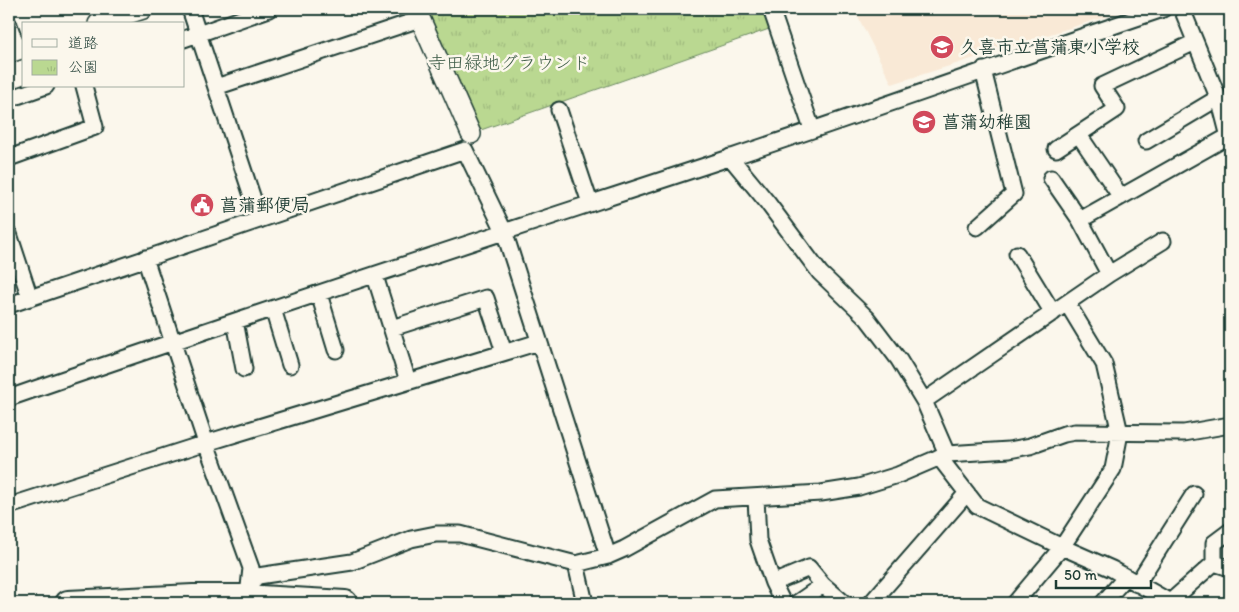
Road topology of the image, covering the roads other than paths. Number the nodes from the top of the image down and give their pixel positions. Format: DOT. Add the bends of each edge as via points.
graph roads {
  1 [pos="143,9"];
  2 [pos="190,9"];
  3 [pos="270,9"];
  4 [pos="771,9"];
  5 [pos="1163,9"];
  6 [pos="1182,9"];
  7 [pos="418,14"];
  8 [pos="104,22"];
  9 [pos="9,25"];
  10 [pos="191,37"];
  11 [pos="1196,42"];
  12 [pos="17,51"];
  13 [pos="983,70"];
  14 [pos="216,87"];
  15 [pos="40,88"];
  16 [pos="85,88"];
  17 [pos="1218,98"];
  18 [pos="9,99"];
  19 [pos="559,110"];
  20 [pos="812,129"];
  21 [pos="471,134"];
  22 [pos="1079,135"];
  23 [pos="1230,138"];
  24 [pos="1146,140"];
  25 [pos="1056,149"];
  26 [pos="730,157"];
  27 [pos="9,158"];
  28 [pos="1051,178"];
  29 [pos="1121,197"];
  30 [pos="590,203"];
  31 [pos="260,220"];
  32 [pos="1080,220"];
  33 [pos="977,227"];
  34 [pos="504,231"];
  35 [pos="9,234"];
  36 [pos="1163,241"];
  37 [pos="1017,254"];
  38 [pos="145,258"];
  39 [pos="1109,274"];
  40 [pos="375,276"];
  41 [pos="319,294"];
  42 [pos="30,298"];
  43 [pos="1067,303"];
  44 [pos="9,305"];
  45 [pos="273,309"];
  46 [pos="1053,313"];
  47 [pos="235,321"];
  48 [pos="392,328"];
  49 [pos="172,342"];
  50 [pos="539,342"];
  51 [pos="336,350"];
  52 [pos="504,352"];
  53 [pos="290,365"];
  54 [pos="244,369"];
  55 [pos="408,381"];
  56 [pos="9,398"];
  57 [pos="924,401"];
  58 [pos="1230,425"];
  59 [pos="1120,433"];
  60 [pos="206,443"];
  61 [pos="943,456"];
  62 [pos="967,493"];
  63 [pos="1194,494"];
  64 [pos="756,497"];
  65 [pos="10,502"];
  66 [pos="1230,531"];
  67 [pos="1062,548"];
  68 [pos="608,556"];
  69 [pos="1214,563"];
  70 [pos="576,564"];
  71 [pos="1230,568"];
  72 [pos="1131,580"];
  73 [pos="773,583"];
  74 [pos="823,585"];
  75 [pos="247,595"];
  76 [pos="68,603"];
  77 [pos="345,603"];
  78 [pos="585,603"];
  79 [pos="783,603"];
  80 [pos="798,603"];
  81 [pos="844,603"];
  82 [pos="871,603"];
  83 [pos="1015,603"];
  84 [pos="1103,603"];
  1 -- 8 [label="street"];
  2 -- 10 [label="street"];
  3 -- 10 [label="street"];
  4 -- 20 [label="street"];
  5 -- 13 [label="street"];
  6 -- 11 [label="street"];
  7 -- 14 [label="street"];
  7 -- 21 [label="street"];
  9 -- 12 [label="street"];
  10 -- 14 [label="street"];
  11 -- 17 [label="street"];
  11 -- 22 [label="street" via="1102,86 1117,108"];
  13 -- 20 [label="street"];
  13 -- 33 [label="street" via="1014,194"];
  14 -- 31 [label="street"];
  15 -- 18 [label="street"];
  16 -- 27 [label="street" via="96,127"];
  17 -- 23 [label="street"];
  17 -- 24 [label="street"];
  19 -- 30 [label="street"];
  20 -- 26 [label="street"];
  22 -- 25 [label="street"];
  22 -- 29 [label="street"];
  23 -- 29 [label="street"];
  26 -- 30 [label="street"];
  26 -- 57 [label="street" via="820,273 867,318 899,360"];
  28 -- 32 [label="street"];
  29 -- 32 [label="street"];
  30 -- 34 [label="street"];
  31 -- 34 [label="street" via="465,150"];
  31 -- 38 [label="street"];
  32 -- 39 [label="street"];
  34 -- 40 [label="street"];
  34 -- 50 [label="street"];
  35 -- 42 [label="street"];
  36 -- 39 [label="street"];
  37 -- 46 [label="street"];
  38 -- 42 [label="street"];
  38 -- 49 [label="street"];
  39 -- 43 [label="street"];
  40 -- 41 [label="street"];
  40 -- 48 [label="street"];
  41 -- 45 [label="street"];
  41 -- 51 [label="street"];
  42 -- 44 [label="street"];
  43 -- 46 [label="street"];
  43 -- 59 [label="street" via="1104,364"];
  45 -- 47 [label="street"];
  45 -- 53 [label="street"];
  46 -- 57 [label="street"];
  47 -- 49 [label="street"];
  47 -- 54 [label="street"];
  48 -- 52 [label="street" via="486,298"];
  48 -- 55 [label="street"];
  49 -- 56 [label="street"];
  49 -- 60 [label="street"];
  50 -- 52 [label="street"];
  50 -- 68 [label="street"];
  52 -- 55 [label="street"];
  55 -- 60 [label="street"];
  57 -- 61 [label="street"];
  58 -- 59 [label="street" via="1184,433"];
  59 -- 61 [label="street" via="1064,434 1009,450"];
  59 -- 67 [label="street" via="1113,469"];
  60 -- 65 [label="street"];
  60 -- 75 [label="street" via="251,568"];
  61 -- 62 [label="street"];
  61 -- 64 [label="street" via="859,487"];
  62 -- 67 [label="street" via="977,506"];
  62 -- 82 [label="street"];
  63 -- 72 [label="street"];
  64 -- 68 [label="street" via="715,499"];
  64 -- 73 [label="street" via="758,540"];
  66 -- 69 [label="street" via="1214,543"];
  67 -- 72 [label="street" via="1112,568"];
  67 -- 83 [label="street"];
  68 -- 70 [label="street"];
  69 -- 71 [label="street"];
  69 -- 72 [label="street" via="1170,602"];
  70 -- 75 [label="street" via="460,534 436,534 411,539 352,562 258,576"];
  70 -- 78 [label="street"];
  72 -- 84 [label="street"];
  73 -- 74 [label="street" via="808,568"];
  73 -- 79 [label="street"];
  74 -- 80 [label="street"];
  74 -- 81 [label="street"];
  75 -- 76 [label="main road"];
  75 -- 77 [label="main road"];
}
